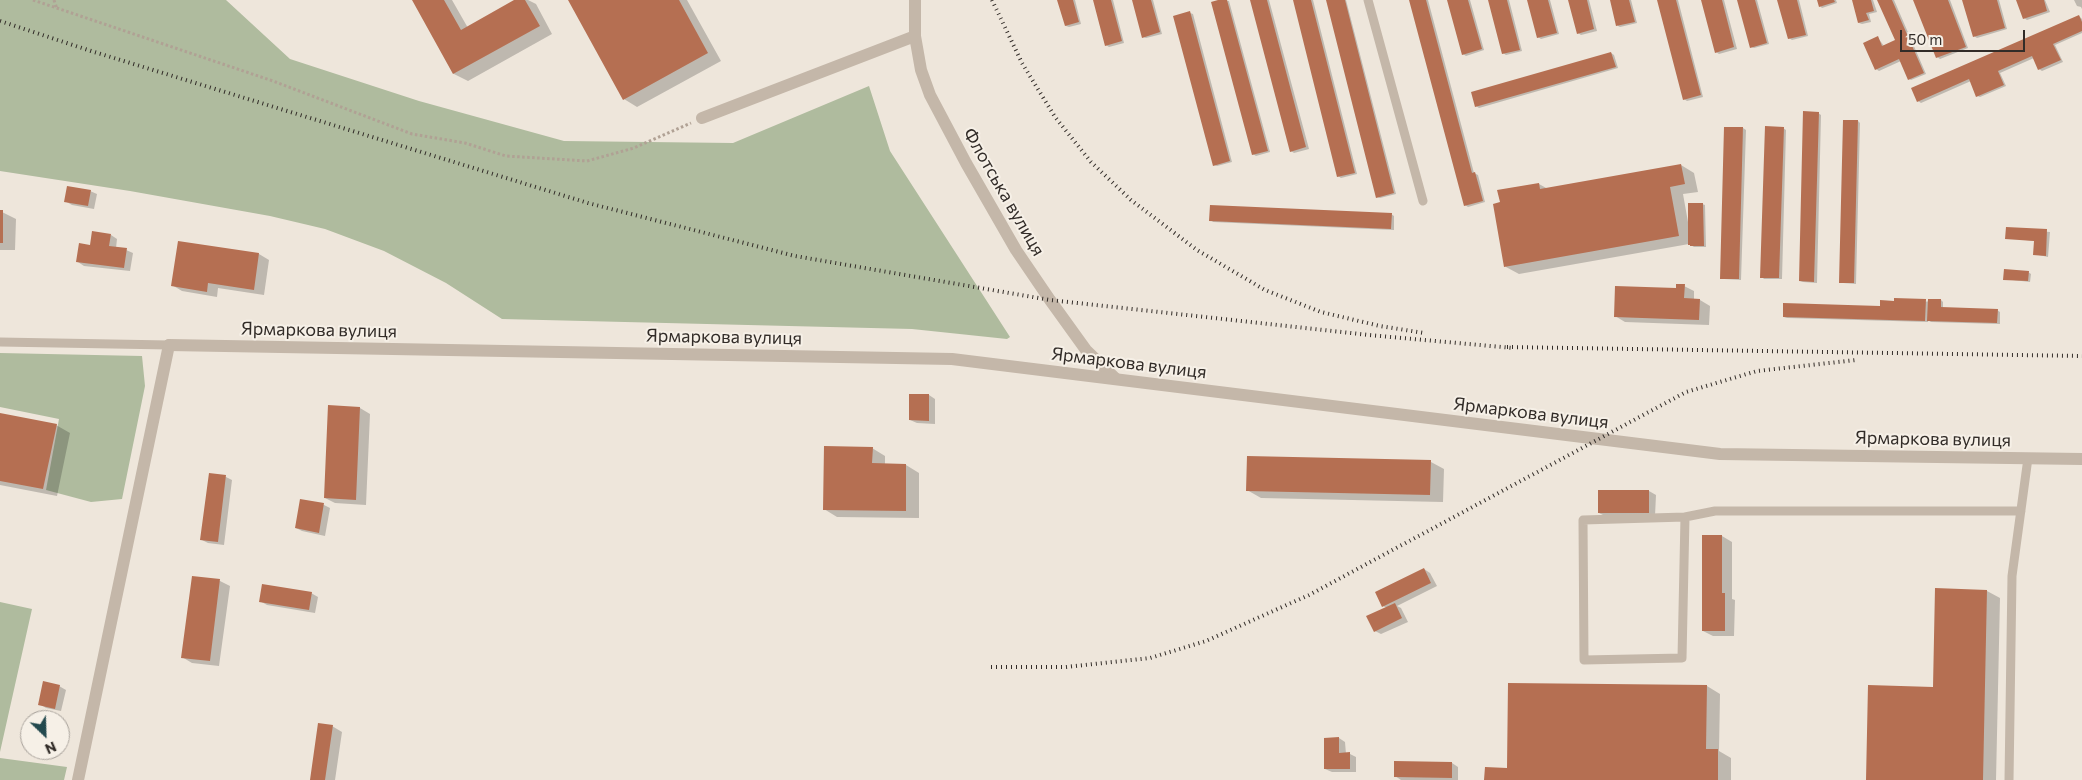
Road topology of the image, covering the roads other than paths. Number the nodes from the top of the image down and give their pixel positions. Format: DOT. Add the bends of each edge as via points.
graph roads {
  1 [pos="915,0"];
  2 [pos="1368,0"];
  3 [pos="915,36"];
  4 [pos="702,118"];
  5 [pos="1423,201"];
  6 [pos="0,342"];
  7 [pos="169,345"];
  8 [pos="1115,378"];
  9 [pos="2028,458"];
  10 [pos="2082,459"];
  11 [pos="2021,511"];
  12 [pos="1685,517"];
  13 [pos="78,780"];
  14 [pos="2009,780"];
  1 -- 3 [label="street, Флотська вулиця"];
  2 -- 5 [label="lane"];
  3 -- 4 [label="street"];
  3 -- 8 [label="street, Флотська вулиця" via="921,70 930,95 1016,250 1086,350"];
  6 -- 7 [label="lane"];
  7 -- 8 [label="street, Ярмаркова вулиця" via="952,359"];
  7 -- 13 [label="street"];
  8 -- 9 [label="street, Ярмаркова вулиця" via="1720,454"];
  9 -- 10 [label="street, Ярмаркова вулиця"];
  9 -- 11 [label="lane"];
  11 -- 12 [label="lane" via="1714,511"];
  11 -- 14 [label="lane" via="2012,576"];
  12 -- 12 [label="lane" via="1682,658 1584,660 1583,520"];
}
